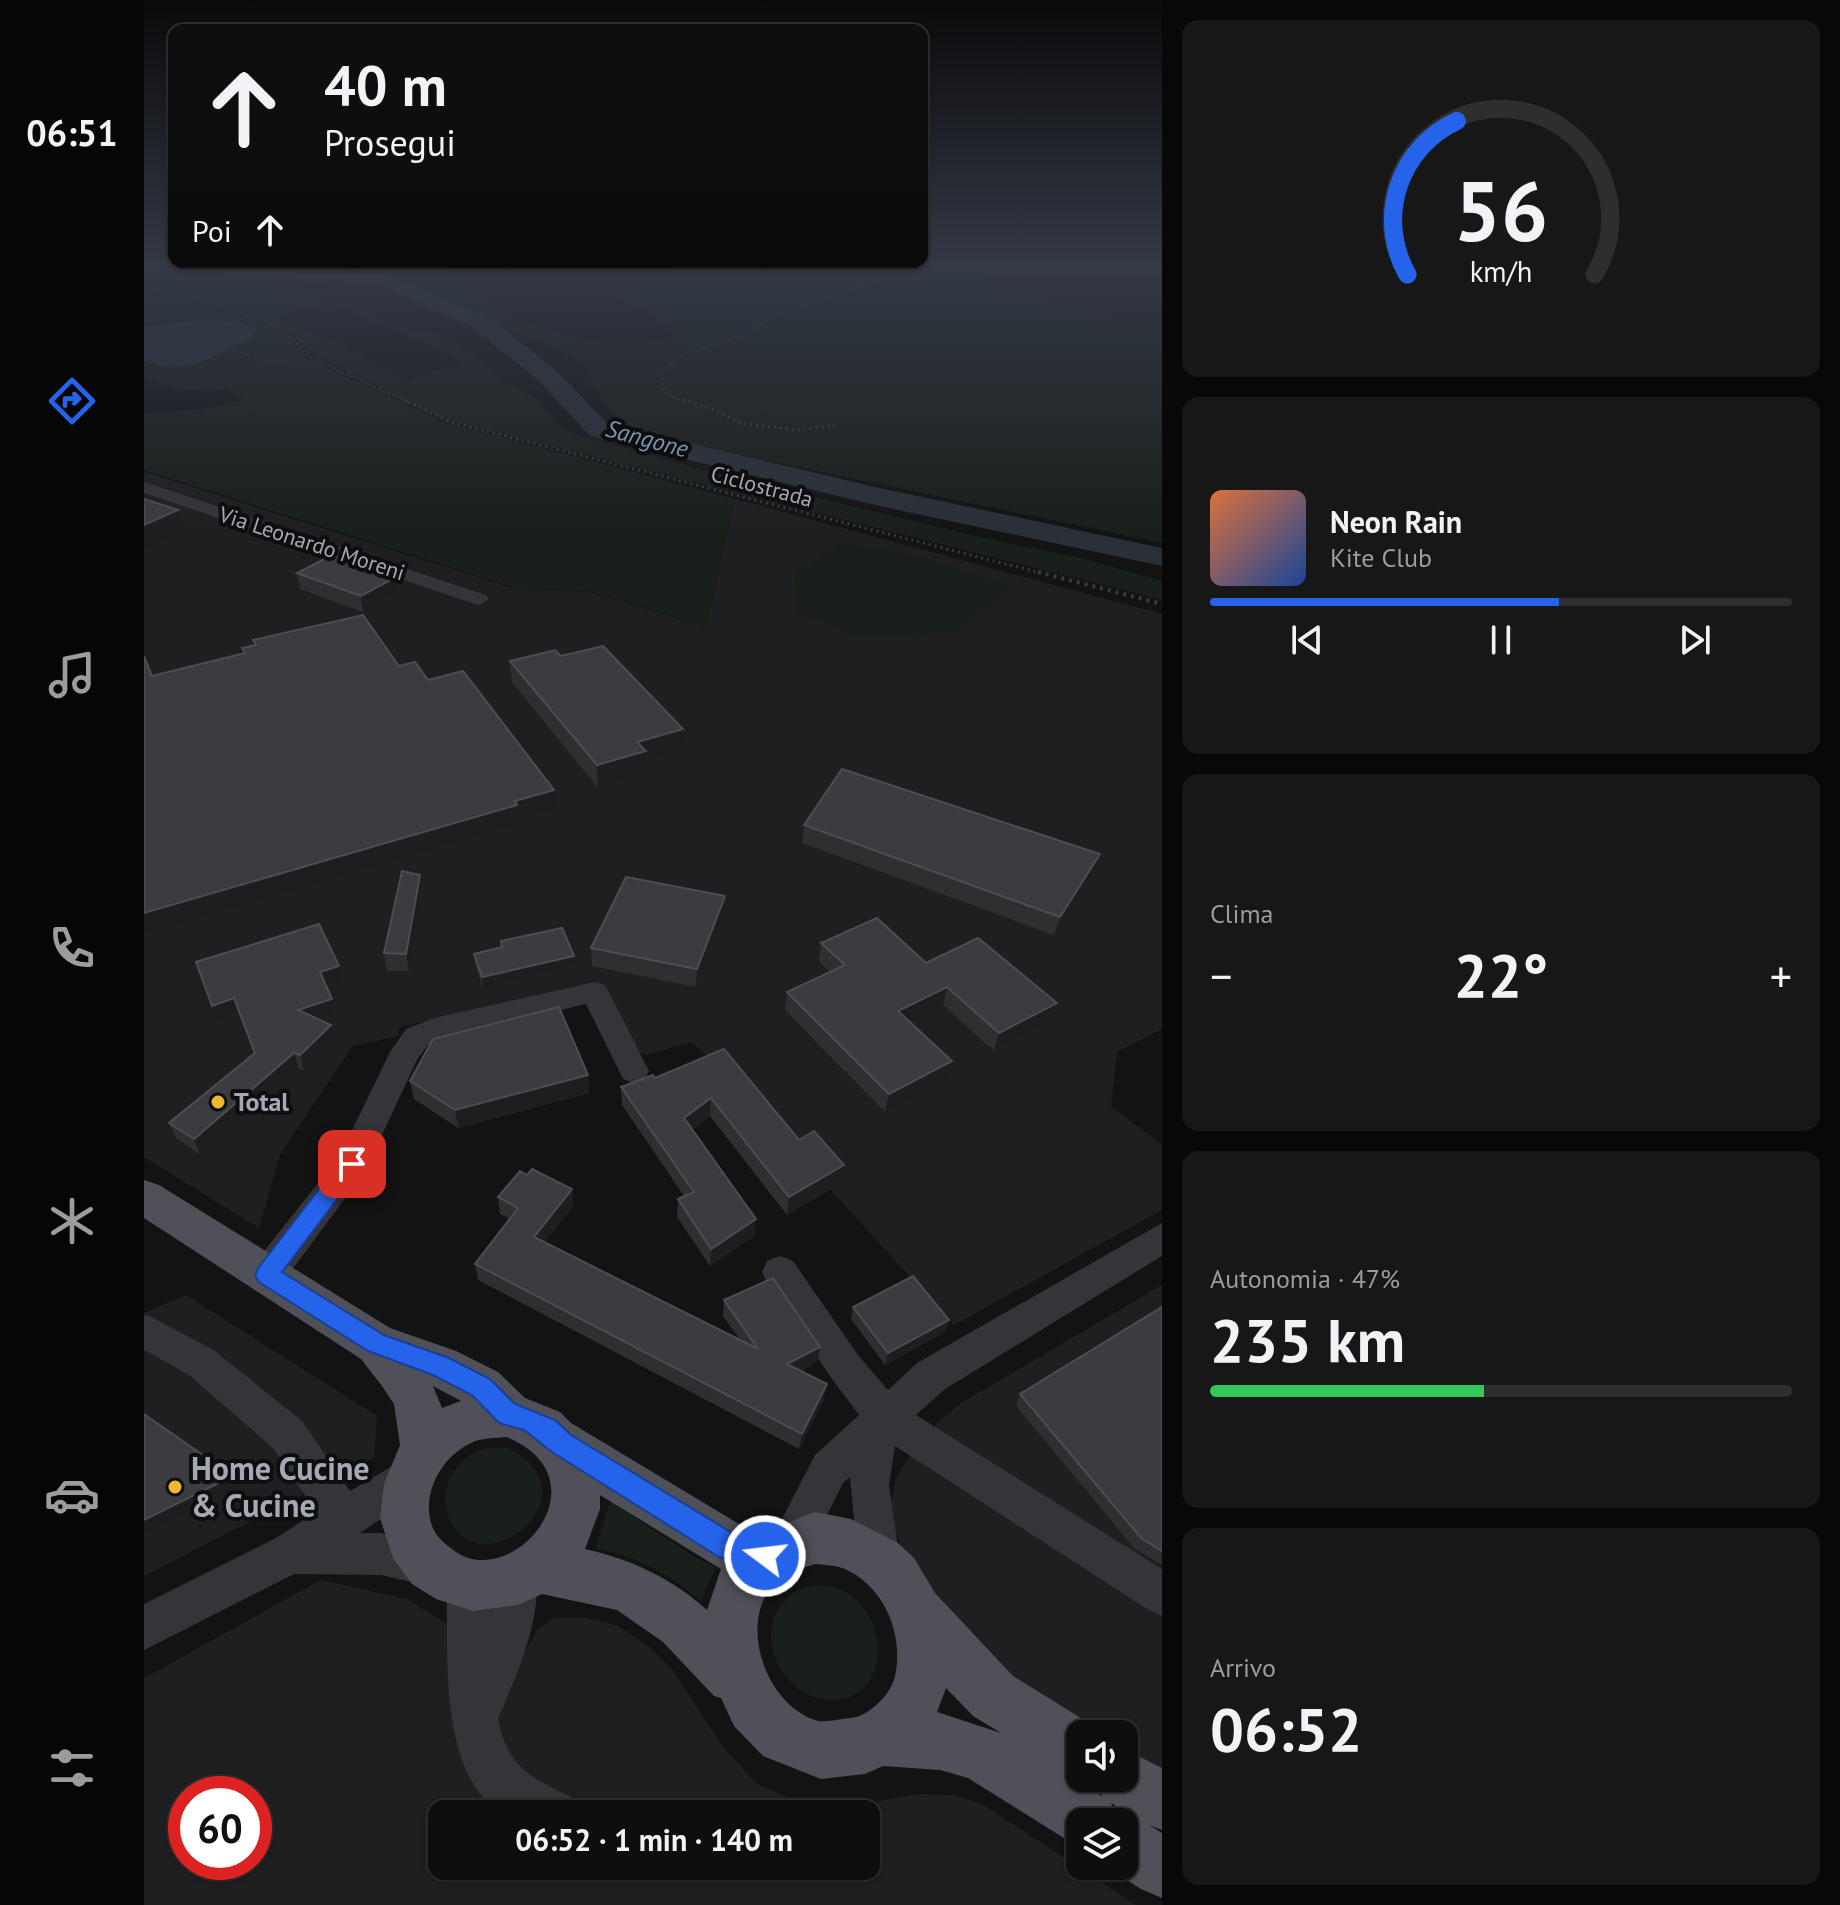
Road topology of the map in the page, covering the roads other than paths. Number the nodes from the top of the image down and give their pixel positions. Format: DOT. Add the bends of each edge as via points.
graph roads {
  1 [pos="144,487"];
  2 [pos="479,599"];
  3 [pos="634,1071"];
  4 [pos="144,1197"];
  5 [pos="1162,1238"];
  6 [pos="780,1272"];
  7 [pos="267,1275"];
  8 [pos="144,1333"];
  9 [pos="376,1344"];
  10 [pos="508,1414"];
  11 [pos="882,1420"];
  12 [pos="561,1443"];
  13 [pos="418,1463"];
  14 [pos="343,1516"];
  15 [pos="778,1549"];
  16 [pos="291,1553"];
  17 [pos="488,1574"];
  18 [pos="895,1582"];
  19 [pos="1162,1594"];
  20 [pos="144,1628"];
  21 [pos="737,1679"];
  22 [pos="883,1738"];
  23 [pos="1066,1741"];
  24 [pos="1138,1786"];
  25 [pos="528,1800"];
  26 [pos="1162,1801"];
  27 [pos="1067,1808"];
  28 [pos="1138,1853"];
  29 [pos="1162,1868"];
  1 -- 2 [label="street, Via Leonardo Moreni"];
  3 -- 7 [label="street" via="595,992 417,1037 352,1164"];
  4 -- 7 [label="main road"];
  5 -- 11 [label="street" via="931,1376"];
  6 -- 11 [label="street"];
  7 -- 9 [label="main road"];
  8 -- 14 [label="street" via="202,1363 288,1435"];
  9 -- 10 [label="main road" via="481,1387"];
  9 -- 13 [label="main road" via="413,1388 423,1422"];
  10 -- 12 [label="main road" via="528,1419"];
  10 -- 13 [label="main road" via="463,1421 442,1433"];
  11 -- 15 [label="street" via="829,1469"];
  11 -- 18 [label="street" via="869,1485"];
  11 -- 19 [label="street"];
  12 -- 15 [label="main road" via="729,1547"];
  12 -- 17 [label="main road" via="577,1484 569,1530 556,1550"];
  13 -- 14 [label="street"];
  13 -- 17 [label="main road" via="405,1499 414,1546"];
  14 -- 16 [label="street"];
  15 -- 18 [label="main road" via="815,1538 840,1541 863,1551"];
  15 -- 21 [label="main road" via="743,1579 731,1609 728,1644"];
  16 -- 17 [label="street" via="381,1554"];
  16 -- 20 [label="street"];
  17 -- 21 [label="main road" via="588,1576 644,1596 693,1632"];
  17 -- 25 [label="street" via="474,1722 484,1758 509,1790"];
  18 -- 22 [label="main road" via="921,1627 925,1655 922,1683 908,1714"];
  18 -- 23 [label="main road" via="993,1696"];
  21 -- 22 [label="main road" via="757,1711 784,1736 818,1749 852,1750"];
  22 -- 27 [label="main road" via="940,1741 982,1754"];
  24 -- 26 [label="main road"];
  28 -- 29 [label="main road"];
}
